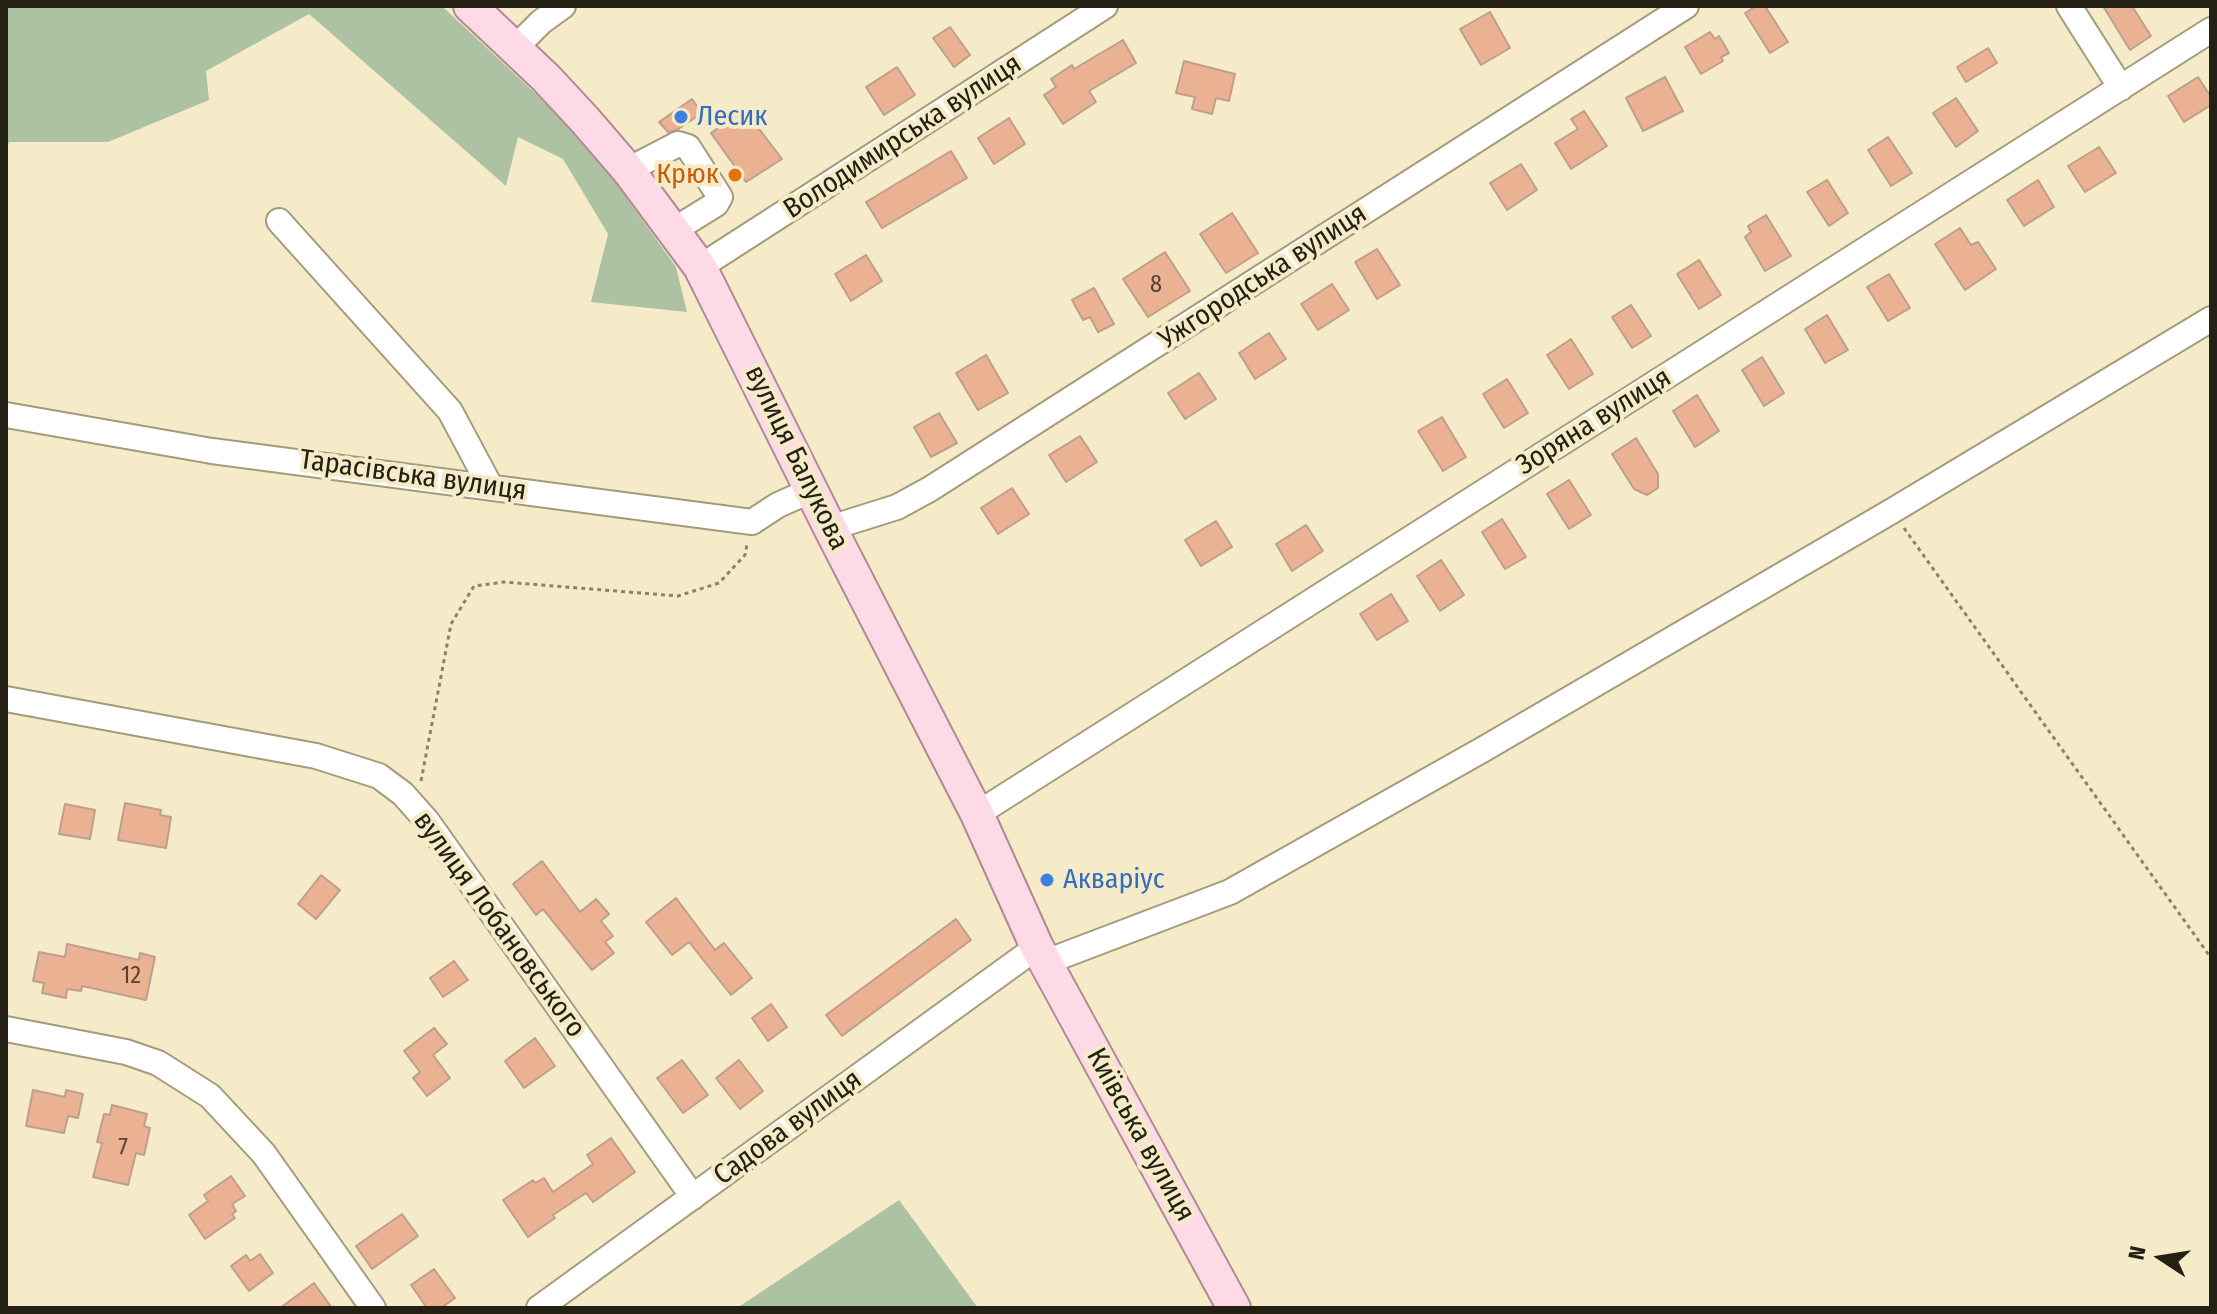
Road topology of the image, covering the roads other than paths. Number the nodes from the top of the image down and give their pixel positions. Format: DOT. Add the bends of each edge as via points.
graph roads {
  1 [pos="470,6"];
  2 [pos="563,6"];
  3 [pos="1105,6"];
  4 [pos="2069,6"];
  5 [pos="1682,7"];
  6 [pos="2211,30"];
  7 [pos="515,48"];
  8 [pos="2121,88"];
  9 [pos="628,170"];
  10 [pos="279,221"];
  11 [pos="674,230"];
  12 [pos="700,267"];
  13 [pos="2211,319"];
  14 [pos="6,415"];
  15 [pos="490,486"];
  16 [pos="812,490"];
  17 [pos="830,528"];
  18 [pos="6,699"];
  19 [pos="977,814"];
  20 [pos="1041,954"];
  21 [pos="6,1029"];
  22 [pos="693,1197"];
  23 [pos="373,1308"];
  24 [pos="539,1308"];
  25 [pos="1234,1308"];
  1 -- 7 [label="main road, вулиця Балукова"];
  2 -- 7 [label="street"];
  3 -- 12 [label="street, Володимирська вулиця"];
  4 -- 8 [label="street"];
  5 -- 17 [label="street, Ужгородська вулиця" via="930,489 897,507"];
  6 -- 8 [label="street, Зоряна вулиця"];
  7 -- 9 [label="main road, вулиця Балукова"];
  8 -- 19 [label="street, Зоряна вулиця"];
  9 -- 11 [label="main road, вулиця Балукова"];
  9 -- 11 [label="street" via="678,144 688,147 720,197"];
  10 -- 15 [label="street" via="450,411"];
  11 -- 12 [label="main road, вулиця Балукова"];
  12 -- 16 [label="main road, вулиця Балукова"];
  13 -- 20 [label="street, Садова вулиця" via="1892,511 1230,892"];
  14 -- 15 [label="street, Тарасівська вулиця" via="212,451"];
  15 -- 16 [label="street, Тарасівська вулиця" via="752,522"];
  16 -- 17 [label="main road, вулиця Балукова"];
  17 -- 19 [label="main road, вулиця Балукова"];
  18 -- 22 [label="street, вулиця Лобановського" via="316,756 379,776 416,808"];
  19 -- 20 [label="main road, вулиця Балукова"];
  20 -- 22 [label="street, Садова вулиця"];
  20 -- 25 [label="main road, Київська вулиця"];
  21 -- 23 [label="street" via="126,1052 183,1077 210,1096 264,1154"];
  22 -- 24 [label="street, Садова вулиця"];
}
